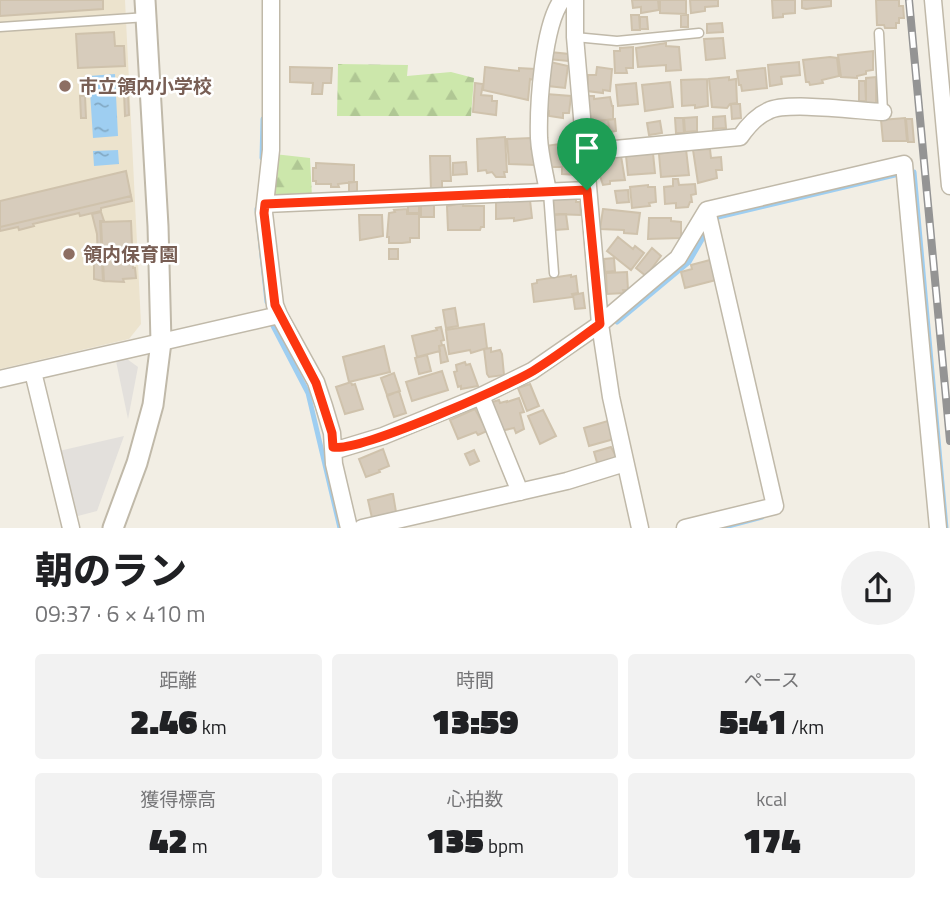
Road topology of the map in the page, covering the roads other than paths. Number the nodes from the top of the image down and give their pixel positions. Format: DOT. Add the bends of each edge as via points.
graph roads {
  1 [pos="271,0"];
  2 [pos="562,0"];
  3 [pos="575,0"];
  4 [pos="933,0"];
  5 [pos="146,9"];
  6 [pos="0,27"];
  7 [pos="699,33"];
  8 [pos="879,33"];
  9 [pos="575,37"];
  10 [pos="883,112"];
  11 [pos="584,152"];
  12 [pos="948,154"];
  13 [pos="950,186"];
  14 [pos="587,190"];
  15 [pos="548,192"];
  16 [pos="265,204"];
  17 [pos="707,210"];
  18 [pos="554,273"];
  19 [pos="279,315"];
  20 [pos="600,324"];
  21 [pos="161,342"];
  22 [pos="33,372"];
  23 [pos="0,379"];
  24 [pos="481,396"];
  25 [pos="333,447"];
  26 [pos="625,463"];
  27 [pos="520,492"];
  28 [pos="71,528"];
  29 [pos="113,528"];
  30 [pos="349,528"];
  31 [pos="362,528"];
  32 [pos="640,528"];
  33 [pos="685,528"];
  34 [pos="938,528"];
  1 -- 16 [label="street" via="271,150"];
  2 -- 15 [label="street" via="555,9 543,66 539,139"];
  3 -- 9 [label="street"];
  4 -- 12 [label="street"];
  5 -- 6 [label="lane"];
  5 -- 21 [label="street"];
  7 -- 9 [label="lane" via="617,41"];
  8 -- 10 [label="lane"];
  9 -- 11 [label="street"];
  10 -- 11 [label="street" via="806,107 769,110 740,137"];
  11 -- 14 [label="street"];
  12 -- 13 [label="street"];
  14 -- 15 [label="street"];
  14 -- 20 [label="street"];
  15 -- 16 [label="street"];
  15 -- 18 [label="lane"];
  16 -- 19 [label="street"];
  17 -- 20 [label="street" via="678,258"];
  17 -- 33 [label="street" via="775,506"];
  17 -- 34 [label="street" via="904,164"];
  19 -- 21 [label="street"];
  19 -- 25 [label="street" via="316,383"];
  20 -- 24 [label="street" via="532,372"];
  20 -- 26 [label="street"];
  21 -- 22 [label="street"];
  21 -- 29 [label="street" via="153,405"];
  22 -- 23 [label="street"];
  22 -- 28 [label="street"];
  24 -- 25 [label="street" via="383,436 341,449"];
  24 -- 27 [label="street"];
  25 -- 30 [label="street"];
  26 -- 27 [label="street"];
  26 -- 32 [label="street"];
  27 -- 31 [label="street"];
}
